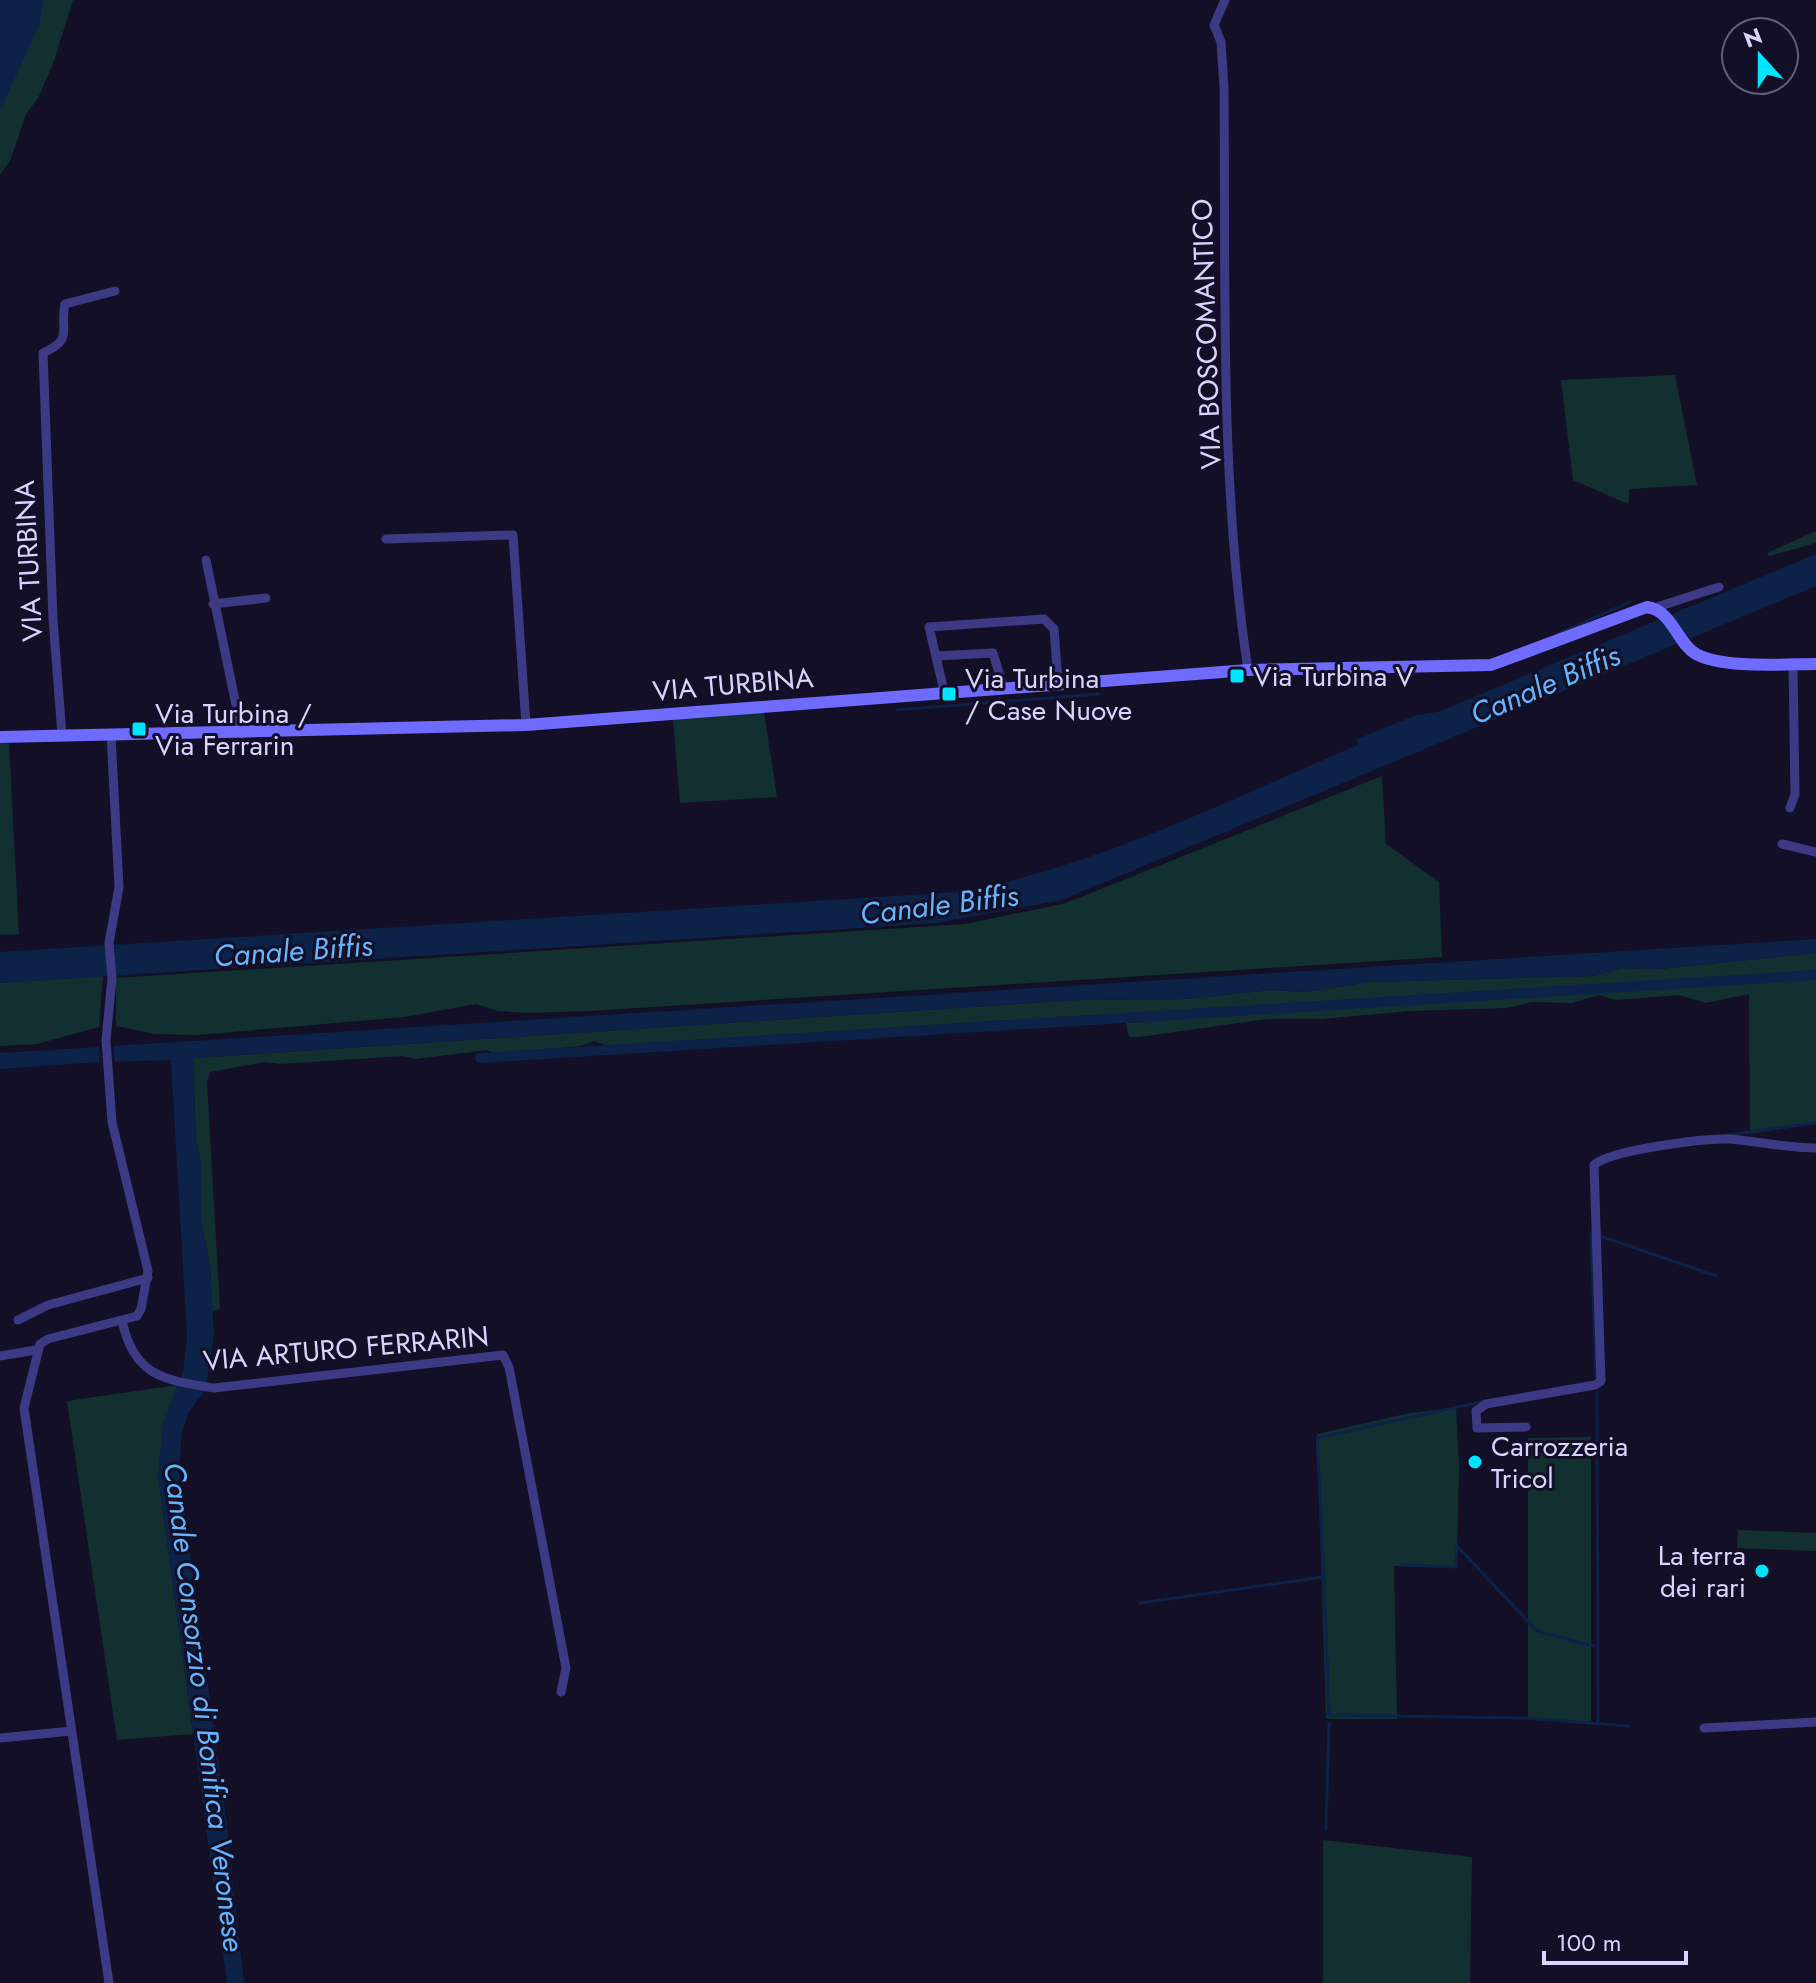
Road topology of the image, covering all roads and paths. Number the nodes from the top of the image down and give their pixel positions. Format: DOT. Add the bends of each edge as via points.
graph roads {
  1 [pos="1225,0"];
  2 [pos="115,291"];
  3 [pos="386,539"];
  4 [pos="206,560"];
  5 [pos="1719,587"];
  6 [pos="266,598"];
  7 [pos="213,604"];
  8 [pos="1658,609"];
  9 [pos="936,656"];
  10 [pos="1793,664"];
  11 [pos="1816,664"];
  12 [pos="1248,670"];
  13 [pos="1058,682"];
  14 [pos="1003,686"];
  15 [pos="944,691"];
  16 [pos="526,725"];
  17 [pos="242,734"];
  18 [pos="62,735"];
  19 [pos="111,735"];
  20 [pos="0,737"];
  21 [pos="1790,808"];
  22 [pos="1782,844"];
  23 [pos="1816,852"];
  24 [pos="1816,1148"];
  25 [pos="148,1278"];
  26 [pos="18,1320"];
  27 [pos="122,1320"];
  28 [pos="36,1350"];
  29 [pos="0,1356"];
  30 [pos="1526,1427"];
  31 [pos="561,1692"];
  32 [pos="1816,1722"];
  33 [pos="1704,1728"];
  34 [pos="72,1731"];
  35 [pos="0,1738"];
  36 [pos="109,1983"];
  1 -- 12 [label="street, VIA BOSCOMANTICO" via="1214,25 1221,42 1224,88 1227,408 1239,611"];
  2 -- 18 [label="street, VIA TURBINA" via="65,304 65,336 43,353"];
  3 -- 16 [label="street" via="513,535"];
  4 -- 7 [label="street"];
  5 -- 8 [label="street, VIA TURBINA"];
  6 -- 7 [label="street"];
  7 -- 17 [label="street"];
  8 -- 10 [label="street" via="1691,650 1719,661"];
  8 -- 12 [label="street, VIA TURBINA" via="1631,610 1491,665"];
  9 -- 13 [label="street" via="929,627 1044,619 1054,629"];
  9 -- 14 [label="street" via="993,653"];
  9 -- 15 [label="street"];
  10 -- 11 [label="street"];
  10 -- 21 [label="street" via="1795,794"];
  12 -- 13 [label="street, VIA TURBINA"];
  13 -- 14 [label="street, VIA TURBINA"];
  14 -- 15 [label="street, VIA TURBINA"];
  15 -- 16 [label="street, VIA TURBINA"];
  16 -- 17 [label="street, VIA TURBINA"];
  17 -- 19 [label="street, VIA TURBINA"];
  18 -- 19 [label="street, VIA TURBINA"];
  18 -- 20 [label="street, VIA TURBINA"];
  19 -- 25 [label="street" via="119,887 109,943 108,1073 112,1122"];
  22 -- 23 [label="street"];
  24 -- 30 [label="street" via="1728,1139 1615,1155 1594,1165 1601,1381 1486,1404 1476,1411 1477,1428"];
  25 -- 26 [label="street" via="48,1305"];
  25 -- 27 [label="street" via="137,1316"];
  27 -- 28 [label="street" via="48,1339"];
  27 -- 31 [label="street, VIA ARTURO FERRARIN" via="139,1362 175,1381 214,1388 503,1355 566,1668"];
  28 -- 29 [label="street"];
  28 -- 34 [label="street" via="24,1408"];
  32 -- 33 [label="street"];
  34 -- 35 [label="street"];
  34 -- 36 [label="street"];
}
